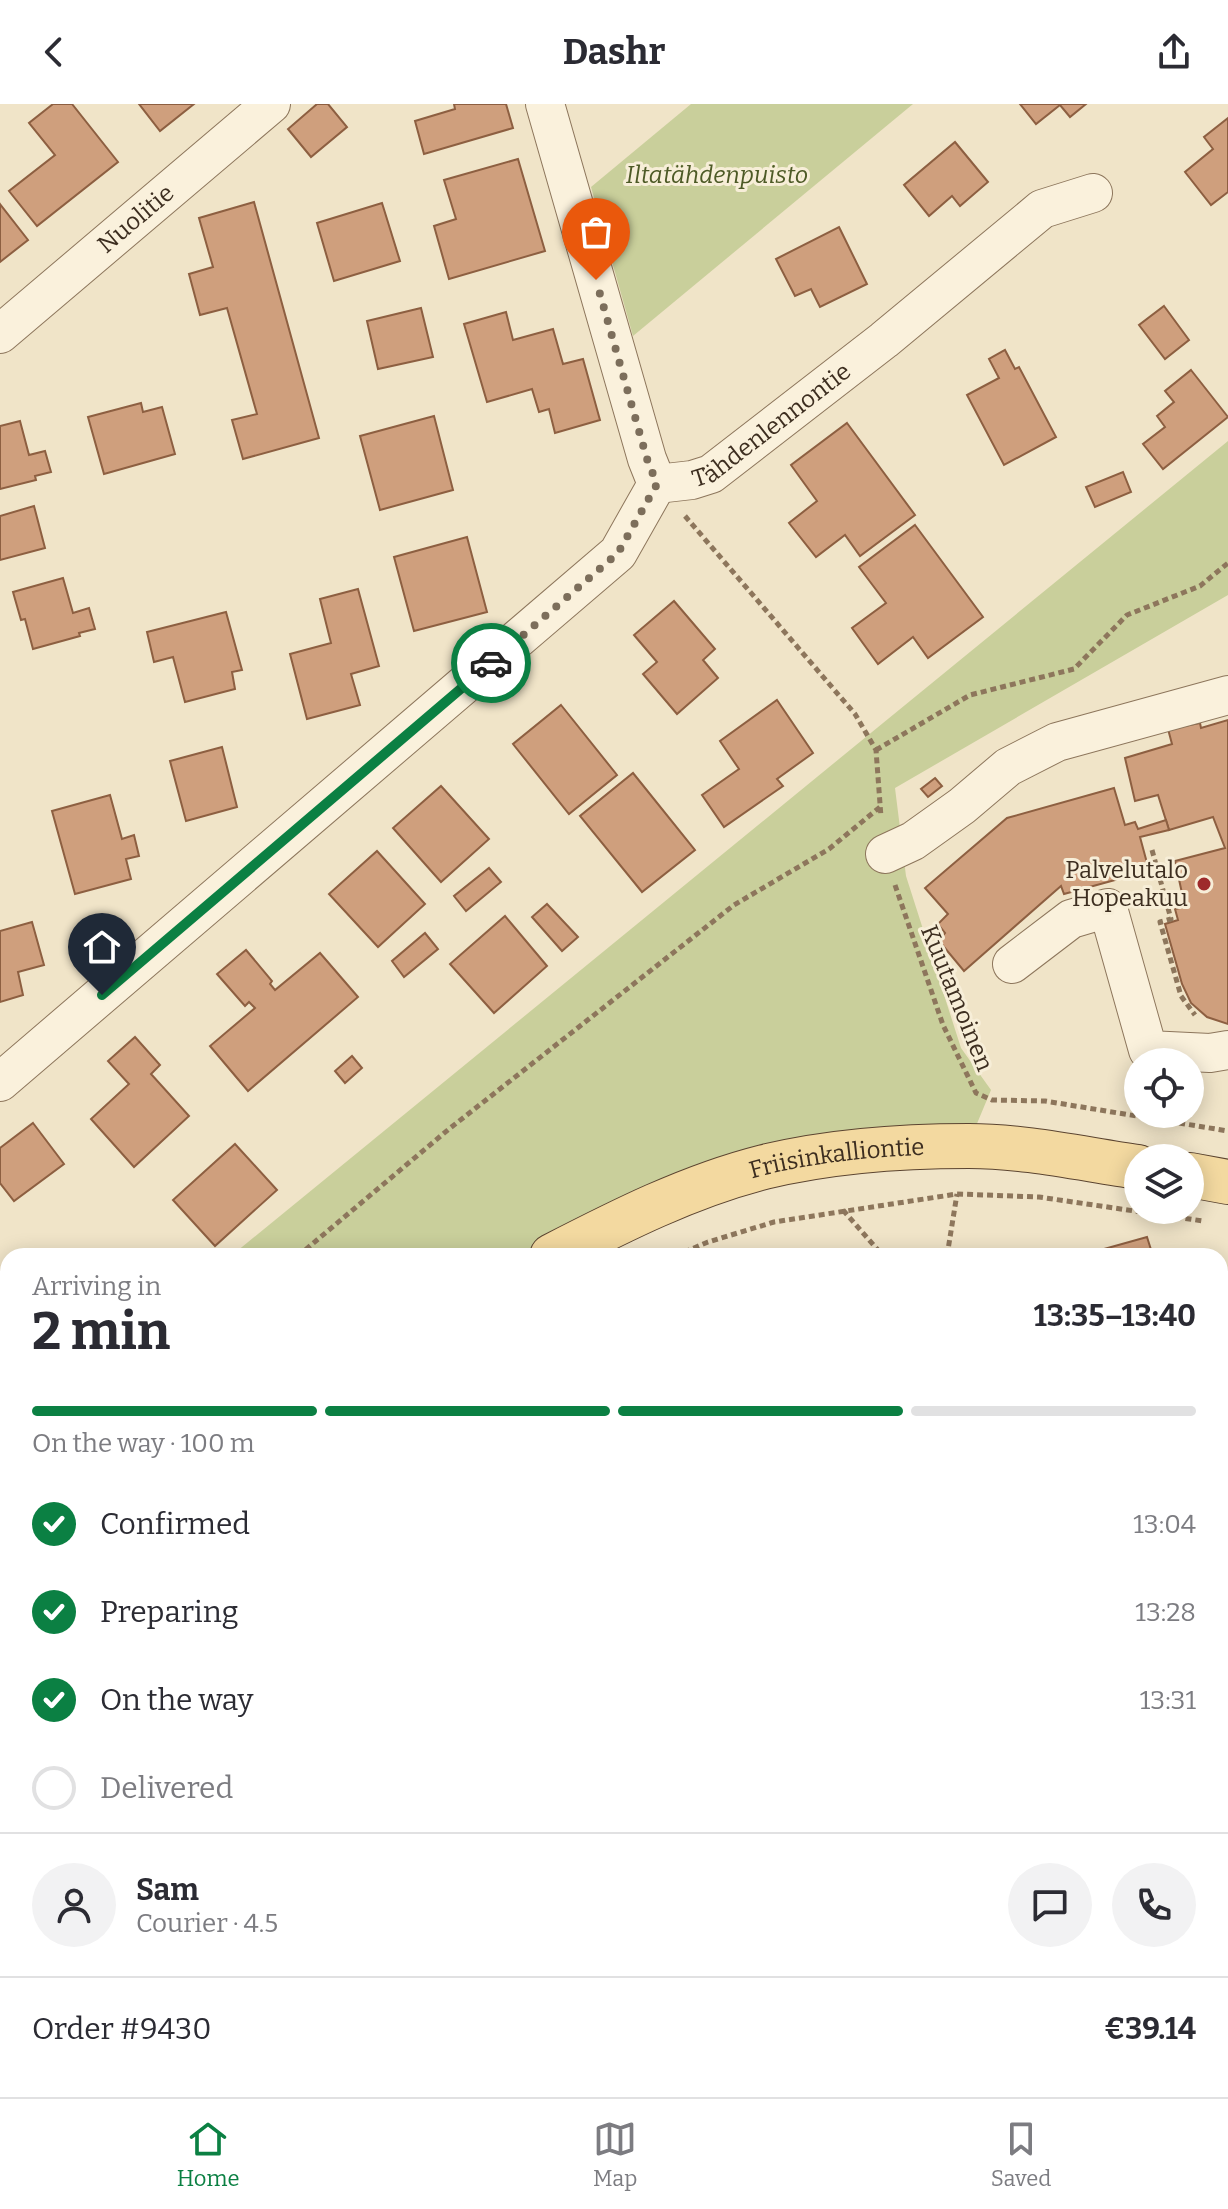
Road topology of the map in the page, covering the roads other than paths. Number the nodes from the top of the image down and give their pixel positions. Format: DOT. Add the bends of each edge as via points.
graph roads {
  1 [pos="271,104"];
  2 [pos="545,104"];
  3 [pos="1093,193"];
  4 [pos="0,334"];
  5 [pos="657,484"];
  6 [pos="1228,695"];
  7 [pos="885,854"];
  8 [pos="1012,964"];
  9 [pos="1216,1036"];
  10 [pos="0,1082"];
  11 [pos="1124,1165"];
  12 [pos="568,1248"];
  1 -- 4 [label="street, Nuolitie"];
  2 -- 5 [label="street"];
  3 -- 5 [label="street, Tähdenlennontie" via="1042,209 711,474"];
  5 -- 10 [label="street, Tähdenlennontie" via="618,553"];
  6 -- 7 [label="street" via="1057,742 1008,767 926,833"];
  8 -- 9 [label="street" via="1071,919 1108,908 1148,1050 1210,1053"];
  11 -- 12 [label="main road, Friisinkalliontie" via="971,1146 843,1153 765,1167 711,1184 656,1204"];
}
